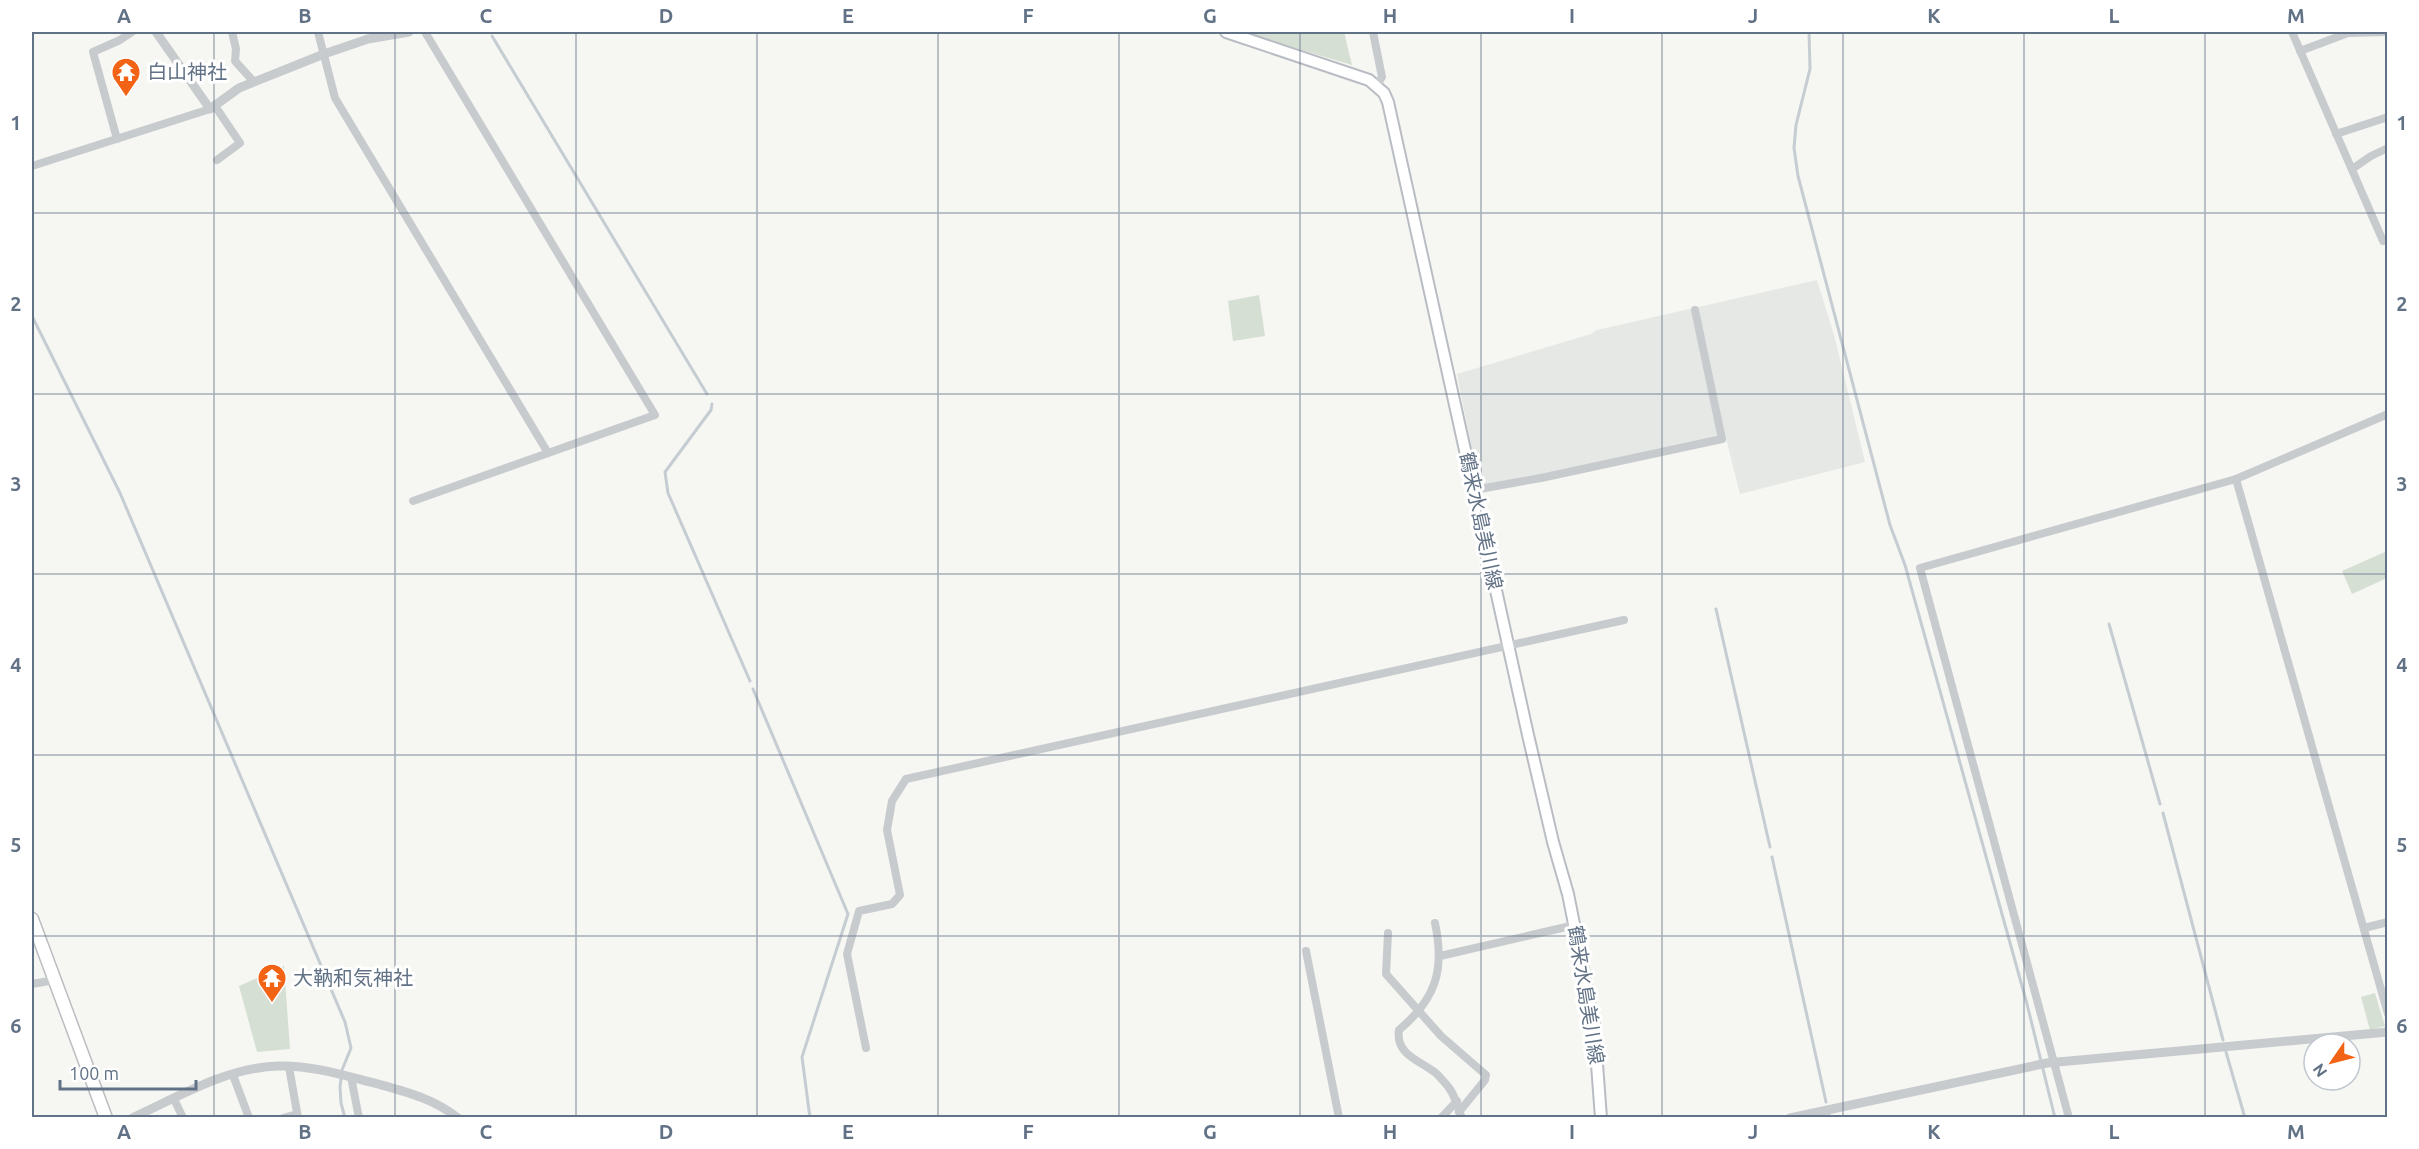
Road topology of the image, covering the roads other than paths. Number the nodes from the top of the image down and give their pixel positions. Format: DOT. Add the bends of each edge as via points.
graph roads {
  1 [pos="132,32"];
  2 [pos="156,32"];
  3 [pos="232,32"];
  4 [pos="318,32"];
  5 [pos="409,32"];
  6 [pos="425,32"];
  7 [pos="1226,32"];
  8 [pos="1373,32"];
  9 [pos="2292,32"];
  10 [pos="2348,32"];
  11 [pos="2388,32"];
  12 [pos="2300,51"];
  13 [pos="324,54"];
  14 [pos="254,82"];
  15 [pos="1377,86"];
  16 [pos="212,108"];
  17 [pos="2388,117"];
  18 [pos="2336,134"];
  19 [pos="117,139"];
  20 [pos="2388,148"];
  21 [pos="217,160"];
  22 [pos="32,166"];
  23 [pos="2352,169"];
  24 [pos="2388,239"];
  25 [pos="1695,310"];
  26 [pos="2388,414"];
  27 [pos="548,453"];
  28 [pos="2236,479"];
  29 [pos="1474,490"];
  30 [pos="412,501"];
  31 [pos="1624,620"];
  32 [pos="1509,645"];
  33 [pos="32,920"];
  34 [pos="2388,922"];
  35 [pos="1435,923"];
  36 [pos="1575,925"];
  37 [pos="2364,928"];
  38 [pos="1388,933"];
  39 [pos="1306,951"];
  40 [pos="1440,956"];
  41 [pos="55,980"];
  42 [pos="32,984"];
  43 [pos="1418,1013"];
  44 [pos="2388,1014"];
  45 [pos="2388,1032"];
  46 [pos="866,1048"];
  47 [pos="2047,1063"];
  48 [pos="289,1067"];
  49 [pos="232,1075"];
  50 [pos="351,1077"];
  51 [pos="174,1099"];
  52 [pos="1457,1101"];
  53 [pos="1461,1115"];
  54 [pos="297,1116"];
  55 [pos="106,1118"];
  56 [pos="132,1118"];
  57 [pos="183,1118"];
  58 [pos="249,1118"];
  59 [pos="283,1118"];
  60 [pos="359,1118"];
  61 [pos="458,1118"];
  62 [pos="1339,1118"];
  63 [pos="1441,1118"];
  64 [pos="1602,1118"];
  65 [pos="1790,1118"];
  66 [pos="2069,1118"];
  1 -- 19 [label="street" via="93,52"];
  2 -- 16 [label="street"];
  3 -- 14 [label="street" via="235,62"];
  4 -- 13 [label="street"];
  5 -- 13 [label="street" via="368,39"];
  6 -- 27 [label="street" via="655,415"];
  7 -- 15 [label="main road" via="1337,67"];
  8 -- 15 [label="street" via="1382,77"];
  9 -- 12 [label="street"];
  10 -- 11 [label="street"];
  10 -- 12 [label="street"];
  12 -- 18 [label="street"];
  13 -- 14 [label="street"];
  13 -- 27 [label="street" via="335,98"];
  14 -- 16 [label="street"];
  15 -- 29 [label="main road, 鶴来水島美川線" via="1384,93 1393,124"];
  16 -- 19 [label="street"];
  16 -- 21 [label="street" via="240,143"];
  17 -- 18 [label="street"];
  18 -- 23 [label="street"];
  19 -- 22 [label="street"];
  20 -- 23 [label="street"];
  23 -- 24 [label="street" via="2383,241"];
  25 -- 29 [label="street" via="1722,439"];
  26 -- 28 [label="street"];
  27 -- 30 [label="street"];
  28 -- 37 [label="street"];
  28 -- 47 [label="street" via="1920,568"];
  29 -- 32 [label="main road, 鶴来水島美川線"];
  31 -- 32 [label="street"];
  32 -- 36 [label="main road, 鶴来水島美川線"];
  32 -- 46 [label="street" via="906,779 892,801 886,830 900,895 892,904 860,911 848,954"];
  33 -- 41 [label="main road"];
  34 -- 37 [label="street"];
  35 -- 40 [label="street"];
  36 -- 40 [label="street"];
  36 -- 64 [label="main road, 鶴来水島美川線" via="1594,1024"];
  37 -- 44 [label="street"];
  38 -- 43 [label="street" via="1386,974"];
  39 -- 62 [label="street"];
  40 -- 43 [label="street" via="1439,971"];
  41 -- 42 [label="street"];
  41 -- 55 [label="main road"];
  43 -- 52 [label="street" via="1399,1030 1403,1047 1412,1059 1433,1070"];
  43 -- 53 [label="street" via="1486,1075"];
  45 -- 47 [label="street"];
  47 -- 65 [label="street"];
  47 -- 66 [label="street"];
  48 -- 49 [label="street"];
  48 -- 50 [label="street"];
  48 -- 54 [label="street"];
  49 -- 51 [label="street"];
  49 -- 58 [label="street"];
  50 -- 60 [label="street"];
  50 -- 61 [label="street" via="423,1097"];
  51 -- 56 [label="street"];
  51 -- 57 [label="street"];
  52 -- 53 [label="street"];
  52 -- 63 [label="street"];
  54 -- 59 [label="street"];
}
